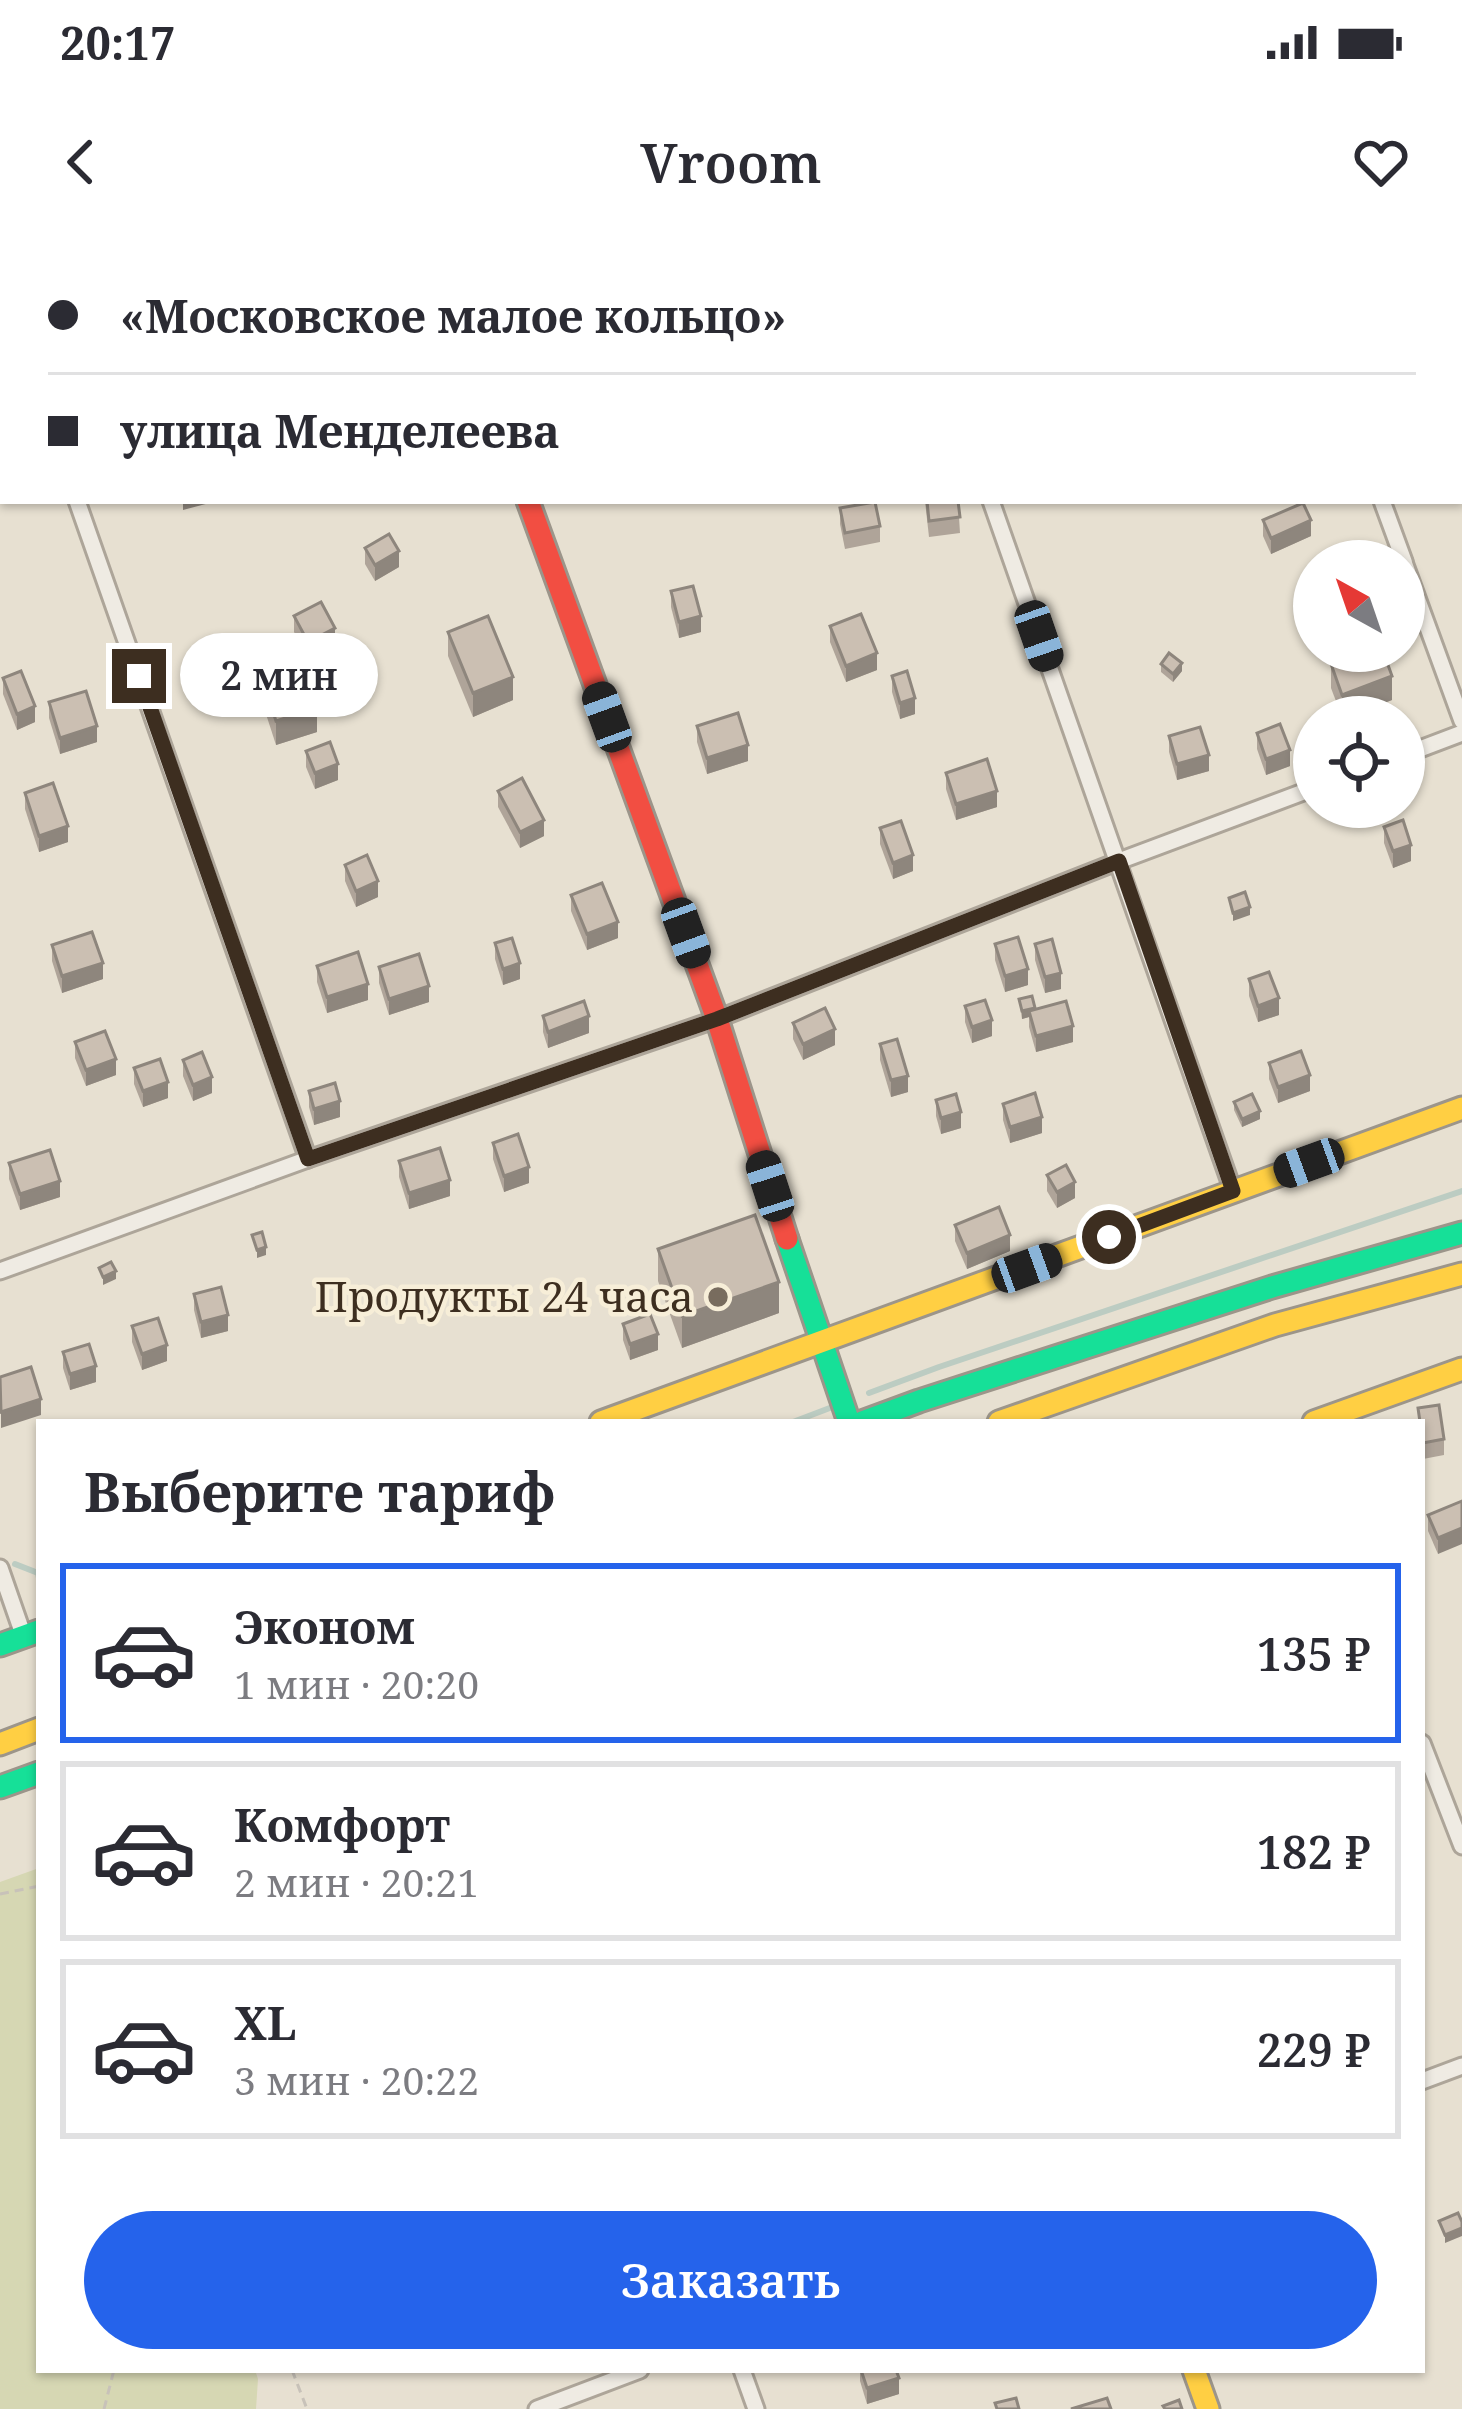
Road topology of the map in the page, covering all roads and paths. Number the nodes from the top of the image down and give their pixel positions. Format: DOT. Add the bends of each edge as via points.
graph roads {
  1 [pos="78,504"];
  2 [pos="529,504"];
  3 [pos="992,504"];
  4 [pos="1383,504"];
  5 [pos="1396,540"];
  6 [pos="1425,619"];
  7 [pos="1462,721"];
  8 [pos="1462,733"];
  9 [pos="1425,746"];
  10 [pos="1293,796"];
  11 [pos="1119,861"];
  12 [pos="717,1019"];
  13 [pos="1462,1108"];
  14 [pos="308,1159"];
  15 [pos="1233,1191"];
  16 [pos="1462,1233"];
  17 [pos="0,1271"];
  18 [pos="1462,1274"];
  19 [pos="820,1343"];
  20 [pos="1462,1369"];
  21 [pos="609,1419"];
  22 [pos="848,1419"];
  23 [pos="870,1419"];
  24 [pos="1008,1419"];
  25 [pos="1322,1419"];
  26 [pos="0,1568"];
  27 [pos="31,1634"];
  28 [pos="0,1646"];
  29 [pos="36,1730"];
  30 [pos="0,1744"];
  31 [pos="1425,1751"];
  32 [pos="36,1774"];
  33 [pos="0,1787"];
  34 [pos="1462,1846"];
  35 [pos="36,1887"];
  36 [pos="0,1894"];
  37 [pos="1462,2066"];
  38 [pos="1425,2080"];
  39 [pos="113,2373"];
  40 [pos="293,2373"];
  41 [pos="632,2373"];
  42 [pos="743,2373"];
  43 [pos="1195,2373"];
  44 [pos="104,2409"];
  45 [pos="307,2409"];
  46 [pos="537,2409"];
  47 [pos="756,2409"];
  48 [pos="1208,2409"];
  1 -- 14 [label="street"];
  2 -- 12 [label="main road"];
  3 -- 11 [label="street"];
  4 -- 5 [label="street"];
  6 -- 7 [label="street"];
  8 -- 9 [label="street"];
  10 -- 11 [label="street"];
  11 -- 12 [label="street"];
  11 -- 15 [label="street"];
  12 -- 14 [label="street"];
  12 -- 19 [label="main road"];
  13 -- 15 [label="main road"];
  14 -- 17 [label="street"];
  15 -- 19 [label="main road"];
  16 -- 23 [label="main road"];
  18 -- 24 [label="main road" via="1275,1325"];
  19 -- 21 [label="main road"];
  19 -- 22 [label="main road"];
  20 -- 25 [label="main road"];
  26 -- 27 [label="street"];
  27 -- 28 [label="main road"];
  29 -- 30 [label="main road"];
  31 -- 34 [label="street"];
  32 -- 33 [label="main road"];
  35 -- 36 [label="path"];
  37 -- 38 [label="street"];
  39 -- 44 [label="path"];
  40 -- 45 [label="path"];
  41 -- 46 [label="street"];
  42 -- 47 [label="street"];
  43 -- 48 [label="main road"];
}
